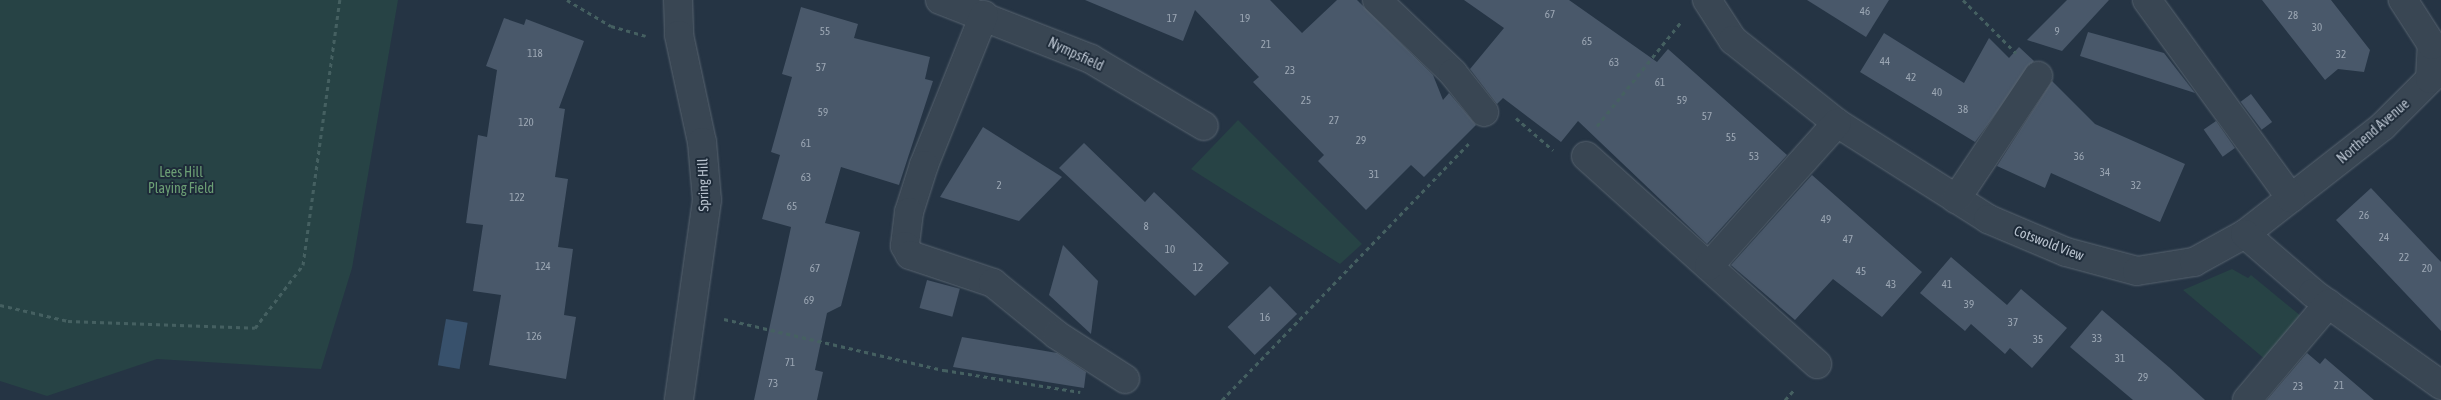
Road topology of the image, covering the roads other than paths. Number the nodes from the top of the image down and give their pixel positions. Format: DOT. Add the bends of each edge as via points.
graph roads {
  1 [pos="678,0"];
  2 [pos="940,0"];
  3 [pos="1377,0"];
  4 [pos="2147,0"];
  5 [pos="2403,0"];
  6 [pos="1697,8"];
  7 [pos="997,12"];
  8 [pos="2038,76"];
  9 [pos="1837,123"];
  10 [pos="1480,124"];
  11 [pos="1204,126"];
  12 [pos="1580,148"];
  13 [pos="1956,198"];
  14 [pos="2291,198"];
  15 [pos="2246,234"];
  16 [pos="1709,266"];
  17 [pos="2328,304"];
  18 [pos="1810,373"];
  19 [pos="1126,379"];
  20 [pos="2441,385"];
  21 [pos="679,400"];
  22 [pos="2247,400"];
  1 -- 21 [label="street, Spring Hill" via="679,35 702,142 706,200"];
  2 -- 7 [label="street, Nympsfield"];
  3 -- 10 [label="street" via="1453,73"];
  4 -- 14 [label="street"];
  5 -- 14 [label="street, Northend Avenue" via="2432,45 2430,80 2383,126"];
  6 -- 9 [label="street, Cotswold View"];
  7 -- 11 [label="street, Nympsfield" via="1091,58"];
  7 -- 19 [label="street" via="924,164 909,212 905,246 910,255 993,283 1057,335"];
  8 -- 13 [label="street"];
  9 -- 13 [label="street, Cotswold View"];
  9 -- 16 [label="street"];
  12 -- 16 [label="street"];
  13 -- 15 [label="street, Cotswold View" via="1988,219 2066,252 2138,271 2194,262"];
  14 -- 15 [label="street, Northend Avenue"];
  15 -- 17 [label="street"];
  16 -- 18 [label="street"];
  17 -- 20 [label="street"];
  17 -- 22 [label="street"];
}
